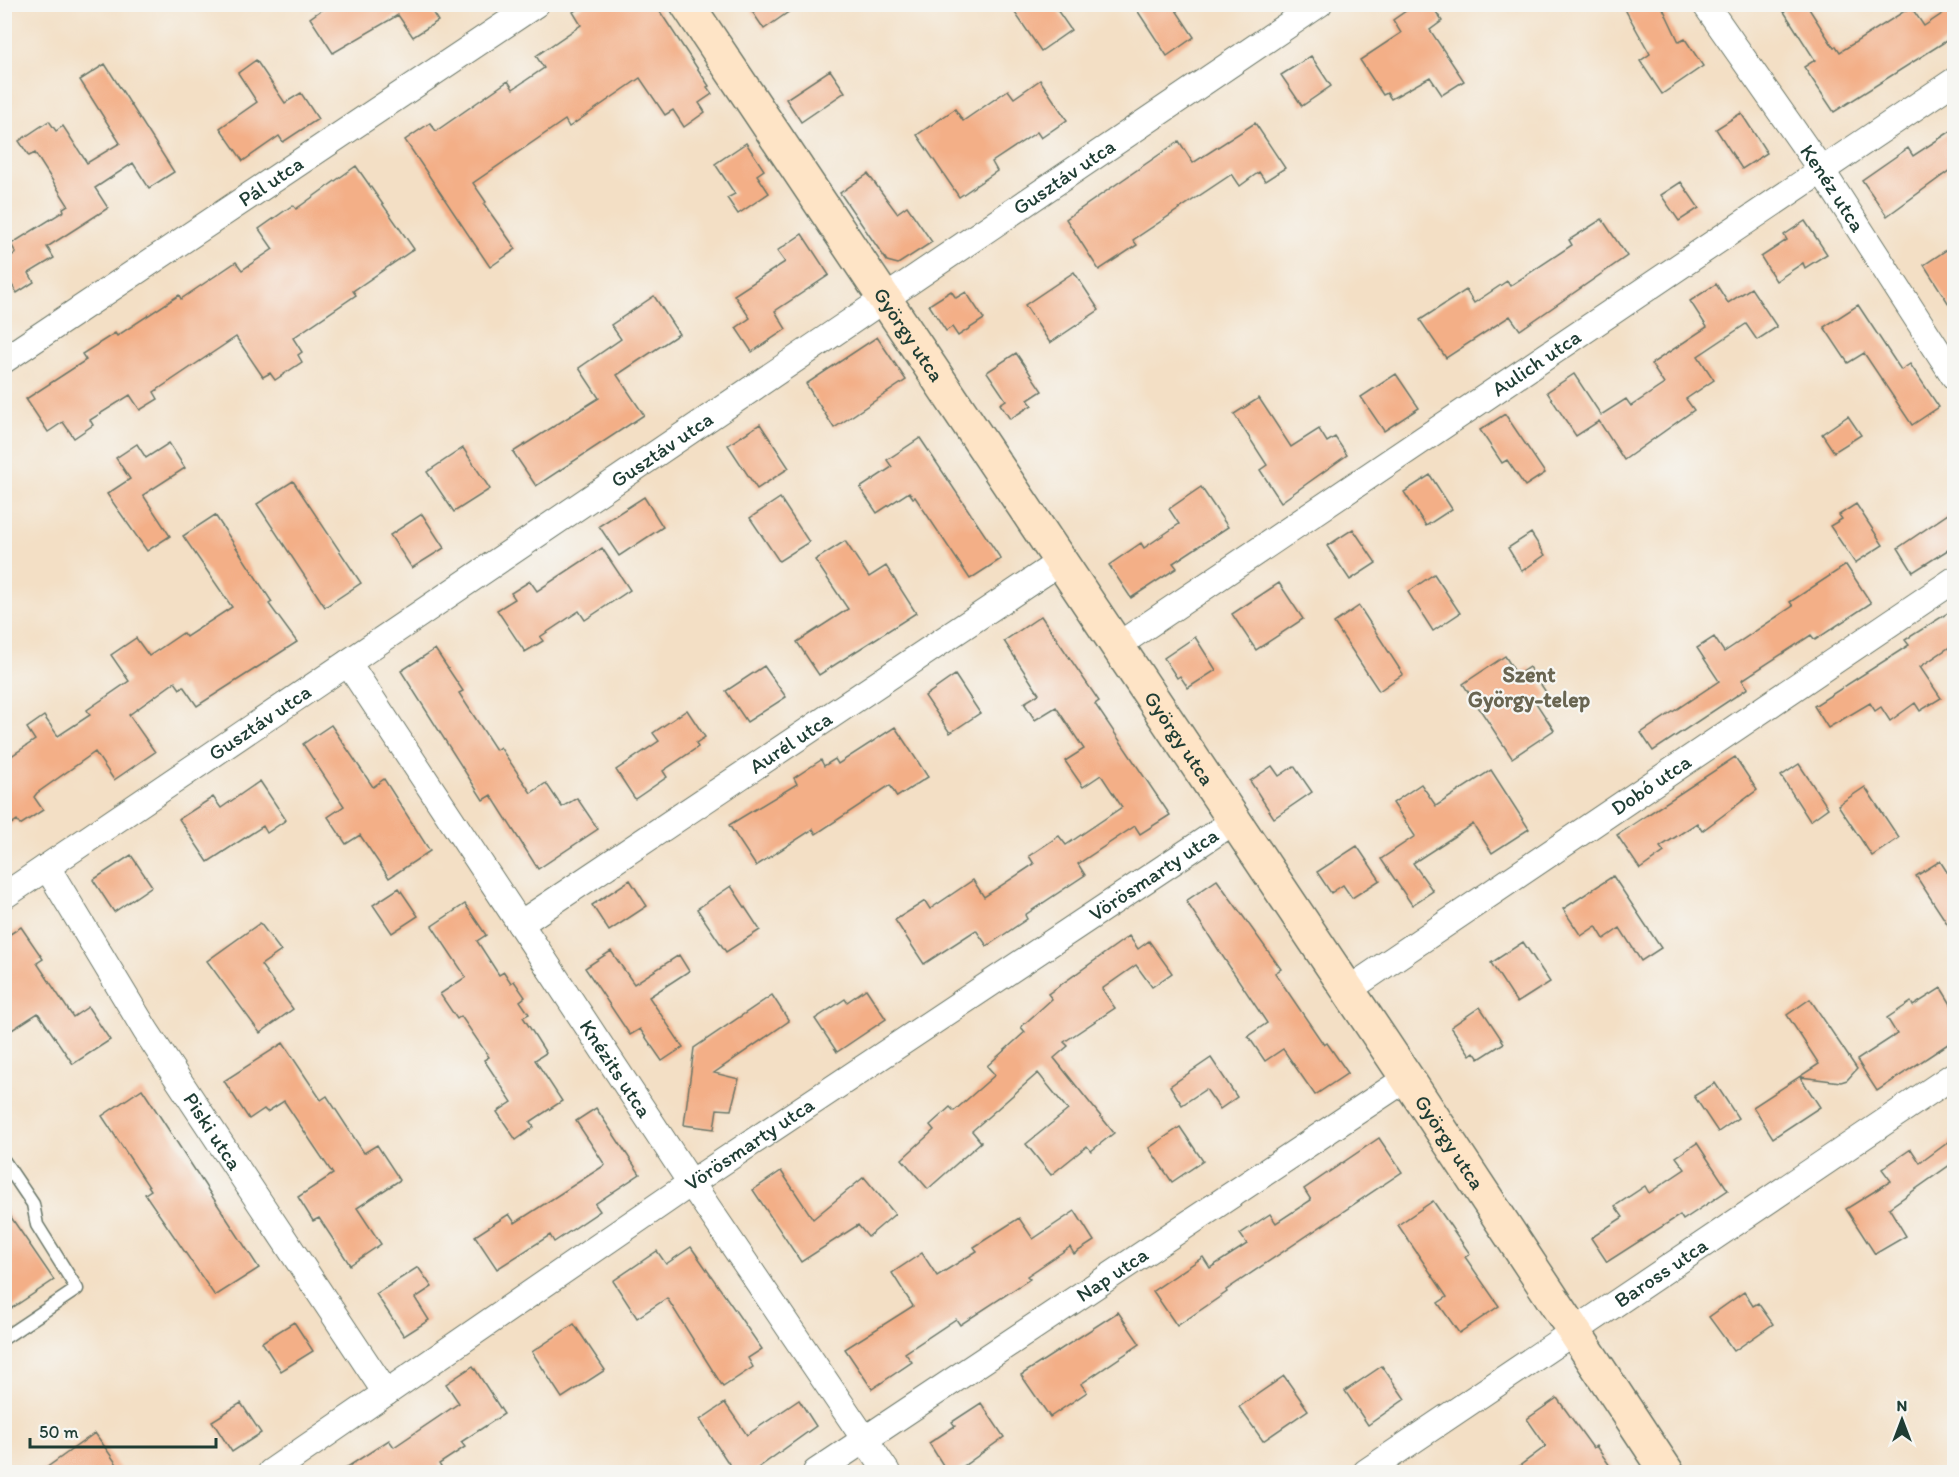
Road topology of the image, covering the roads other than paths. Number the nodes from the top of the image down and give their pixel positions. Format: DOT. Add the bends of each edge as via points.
graph roads {
  1 [pos="537,4"];
  2 [pos="687,4"];
  3 [pos="1319,4"];
  4 [pos="1705,4"];
  5 [pos="1954,81"];
  6 [pos="1821,171"];
  7 [pos="885,299"];
  8 [pos="4,360"];
  9 [pos="1954,376"];
  10 [pos="1060,561"];
  11 [pos="1954,580"];
  12 [pos="1117,646"];
  13 [pos="348,663"];
  14 [pos="1234,821"];
  15 [pos="47,867"];
  16 [pos="4,896"];
  17 [pos="520,924"];
  18 [pos="1348,990"];
  19 [pos="1954,1075"];
  20 [pos="1407,1078"];
  21 [pos="4,1161"];
  22 [pos="691,1183"];
  23 [pos="1573,1332"];
  24 [pos="6,1334"];
  25 [pos="386,1393"];
  26 [pos="865,1440"];
  27 [pos="271,1473"];
  28 [pos="816,1473"];
  29 [pos="887,1473"];
  30 [pos="1366,1473"];
  31 [pos="1667,1473"];
  1 -- 8 [label="street, Pál utca"];
  2 -- 7 [label="street, György utca"];
  3 -- 7 [label="street, Gusztáv utca"];
  4 -- 6 [label="street, Kenéz utca"];
  5 -- 6 [label="street, Aulich utca"];
  6 -- 9 [label="street, Kenéz utca"];
  6 -- 12 [label="street, Aulich utca"];
  7 -- 10 [label="street, György utca"];
  7 -- 13 [label="street, Gusztáv utca"];
  10 -- 12 [label="street, György utca"];
  10 -- 17 [label="street, Aurél utca"];
  11 -- 18 [label="street, Dobó utca"];
  12 -- 14 [label="street, György utca"];
  13 -- 15 [label="street, Gusztáv utca"];
  13 -- 17 [label="street, Knézits utca"];
  14 -- 18 [label="street, György utca"];
  14 -- 22 [label="street, Vörösmarty utca"];
  15 -- 16 [label="street, Gusztáv utca"];
  15 -- 25 [label="street, Piski utca" via="146,1031"];
  17 -- 22 [label="street, Knézits utca"];
  18 -- 20 [label="street, György utca"];
  19 -- 23 [label="street, Baross utca"];
  20 -- 23 [label="street, György utca"];
  20 -- 26 [label="street, Nap utca"];
  21 -- 24 [label="lane" via="33,1204 37,1225 77,1289"];
  22 -- 25 [label="street, Vörösmarty utca"];
  22 -- 26 [label="street, Knézits utca"];
  23 -- 30 [label="street, Baross utca"];
  23 -- 31 [label="street, György utca"];
  25 -- 27 [label="street, Vörösmarty utca"];
  26 -- 28 [label="street, Nap utca"];
  26 -- 29 [label="street, Knézits utca"];
}
